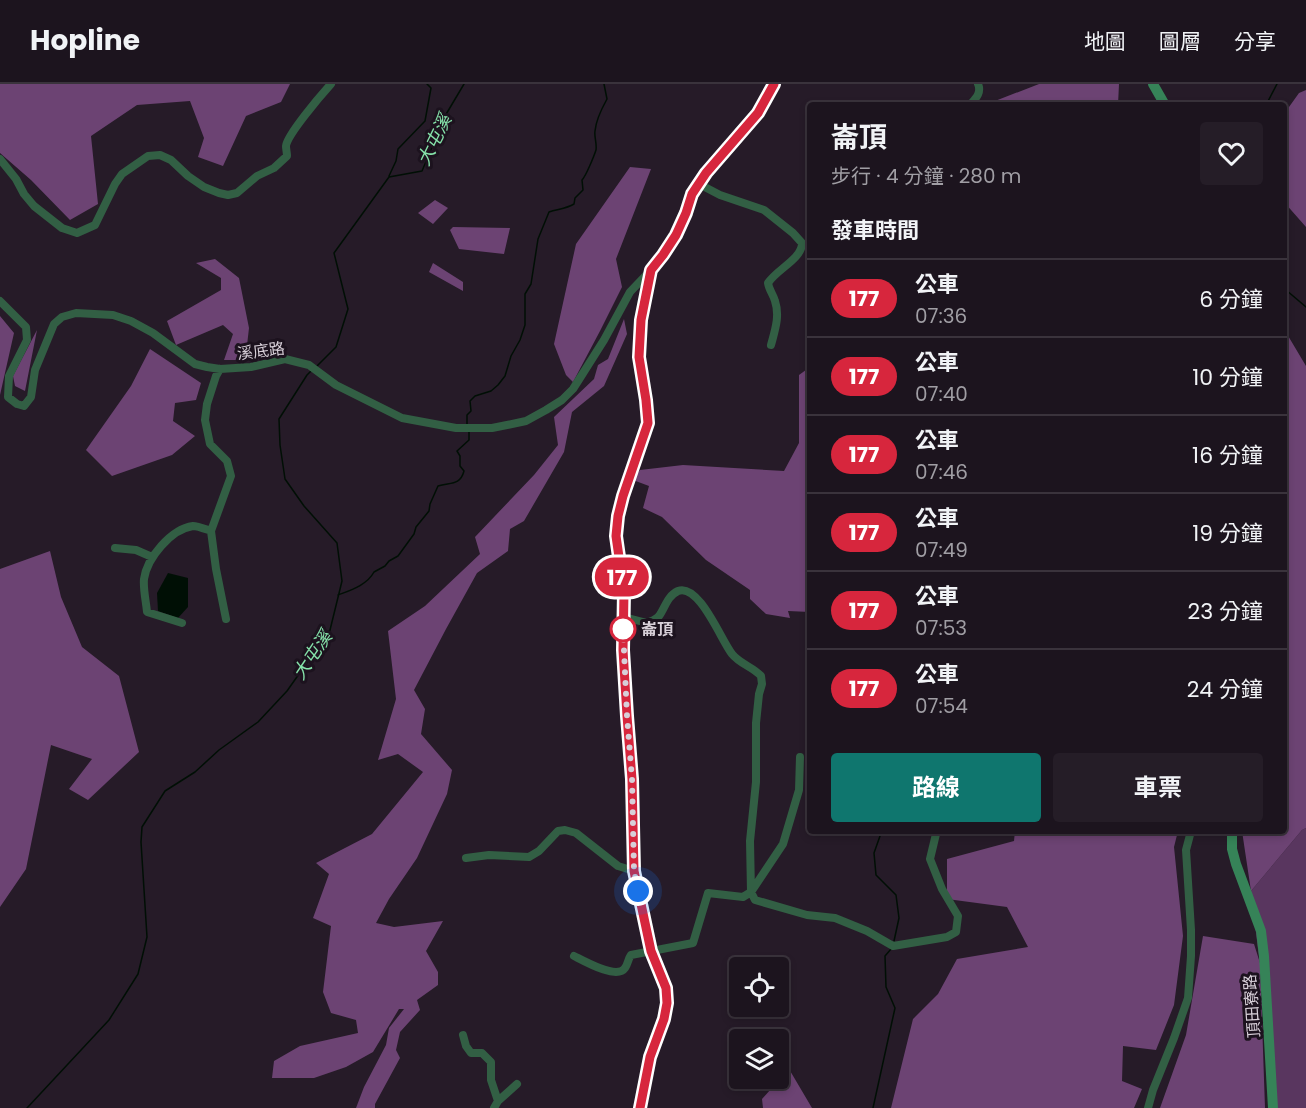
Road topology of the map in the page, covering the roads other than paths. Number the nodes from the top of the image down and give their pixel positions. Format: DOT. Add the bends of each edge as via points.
graph roads {
  1 [pos="330,84"];
  2 [pos="774,84"];
  3 [pos="978,84"];
  4 [pos="1153,84"];
  5 [pos="973,102"];
  6 [pos="1163,102"];
  7 [pos="0,159"];
  8 [pos="699,184"];
  9 [pos="651,270"];
  10 [pos="0,301"];
  11 [pos="771,345"];
  12 [pos="220,369"];
  13 [pos="211,531"];
  14 [pos="115,548"];
  15 [pos="152,557"];
  16 [pos="624,617"];
  17 [pos="226,619"];
  18 [pos="182,623"];
  19 [pos="800,757"];
  20 [pos="936,834"];
  21 [pos="1190,834"];
  22 [pos="1232,834"];
  23 [pos="466,858"];
  24 [pos="634,871"];
  25 [pos="751,892"];
  26 [pos="651,951"];
  27 [pos="574,956"];
  28 [pos="463,1035"];
  29 [pos="517,1084"];
  30 [pos="496,1104"];
  31 [pos="640,1108"];
  32 [pos="1148,1108"];
  33 [pos="1273,1108"];
  1 -- 7 [label="street" via="291,135 286,145 287,156 237,192 228,195 204,187 171,160 160,155 148,156 122,174 95,225 77,232 62,228 34,207"];
  2 -- 8 [label="street" via="758,113"];
  3 -- 5 [label="street" via="978,96"];
  4 -- 6 [label="street"];
  8 -- 9 [label="street" via="676,235"];
  8 -- 11 [label="street" via="764,210 802,243 798,255 768,283 778,318"];
  9 -- 12 [label="street, 溪底路" via="630,292 573,389 526,421 468,429 402,418 336,385 309,365 285,359"];
  9 -- 16 [label="street" via="639,347 648,423 623,496 616,536"];
  10 -- 12 [label="street, 溪底路" via="26,327 27,340 9,376 8,397 17,404 24,406 31,397 35,370 54,324 76,313 113,315 131,321 195,364"];
  12 -- 13 [label="street" via="205,420 210,444 228,461 231,476"];
  13 -- 15 [label="street" via="195,526 182,530"];
  13 -- 17 [label="street"];
  14 -- 15 [label="street" via="136,550"];
  15 -- 18 [label="street" via="144,579 147,612"];
  16 -- 24 [label="street"];
  16 -- 25 [label="street" via="647,623 658,618 674,594 689,591 732,654 761,676 750,841"];
  19 -- 25 [label="street" via="799,790 783,844"];
  20 -- 25 [label="street" via="930,859 958,916 956,932 947,937 893,946 834,918 807,915 755,900"];
  21 -- 32 [label="street" via="1186,849 1191,930 1188,998"];
  22 -- 33 [label="street, 頂田寮路" via="1232,849 1260,931 1264,956"];
  23 -- 24 [label="street" via="529,857 558,831 565,830 576,833 618,866"];
  24 -- 26 [label="street"];
  25 -- 26 [label="street" via="743,897 708,893 693,944"];
  26 -- 27 [label="street" via="631,955 625,969 617,973"];
  26 -- 31 [label="street" via="666,988 667,1003 650,1057"];
  28 -- 30 [label="street" via="471,1053 482,1053 491,1062"];
  29 -- 30 [label="street"];
}
